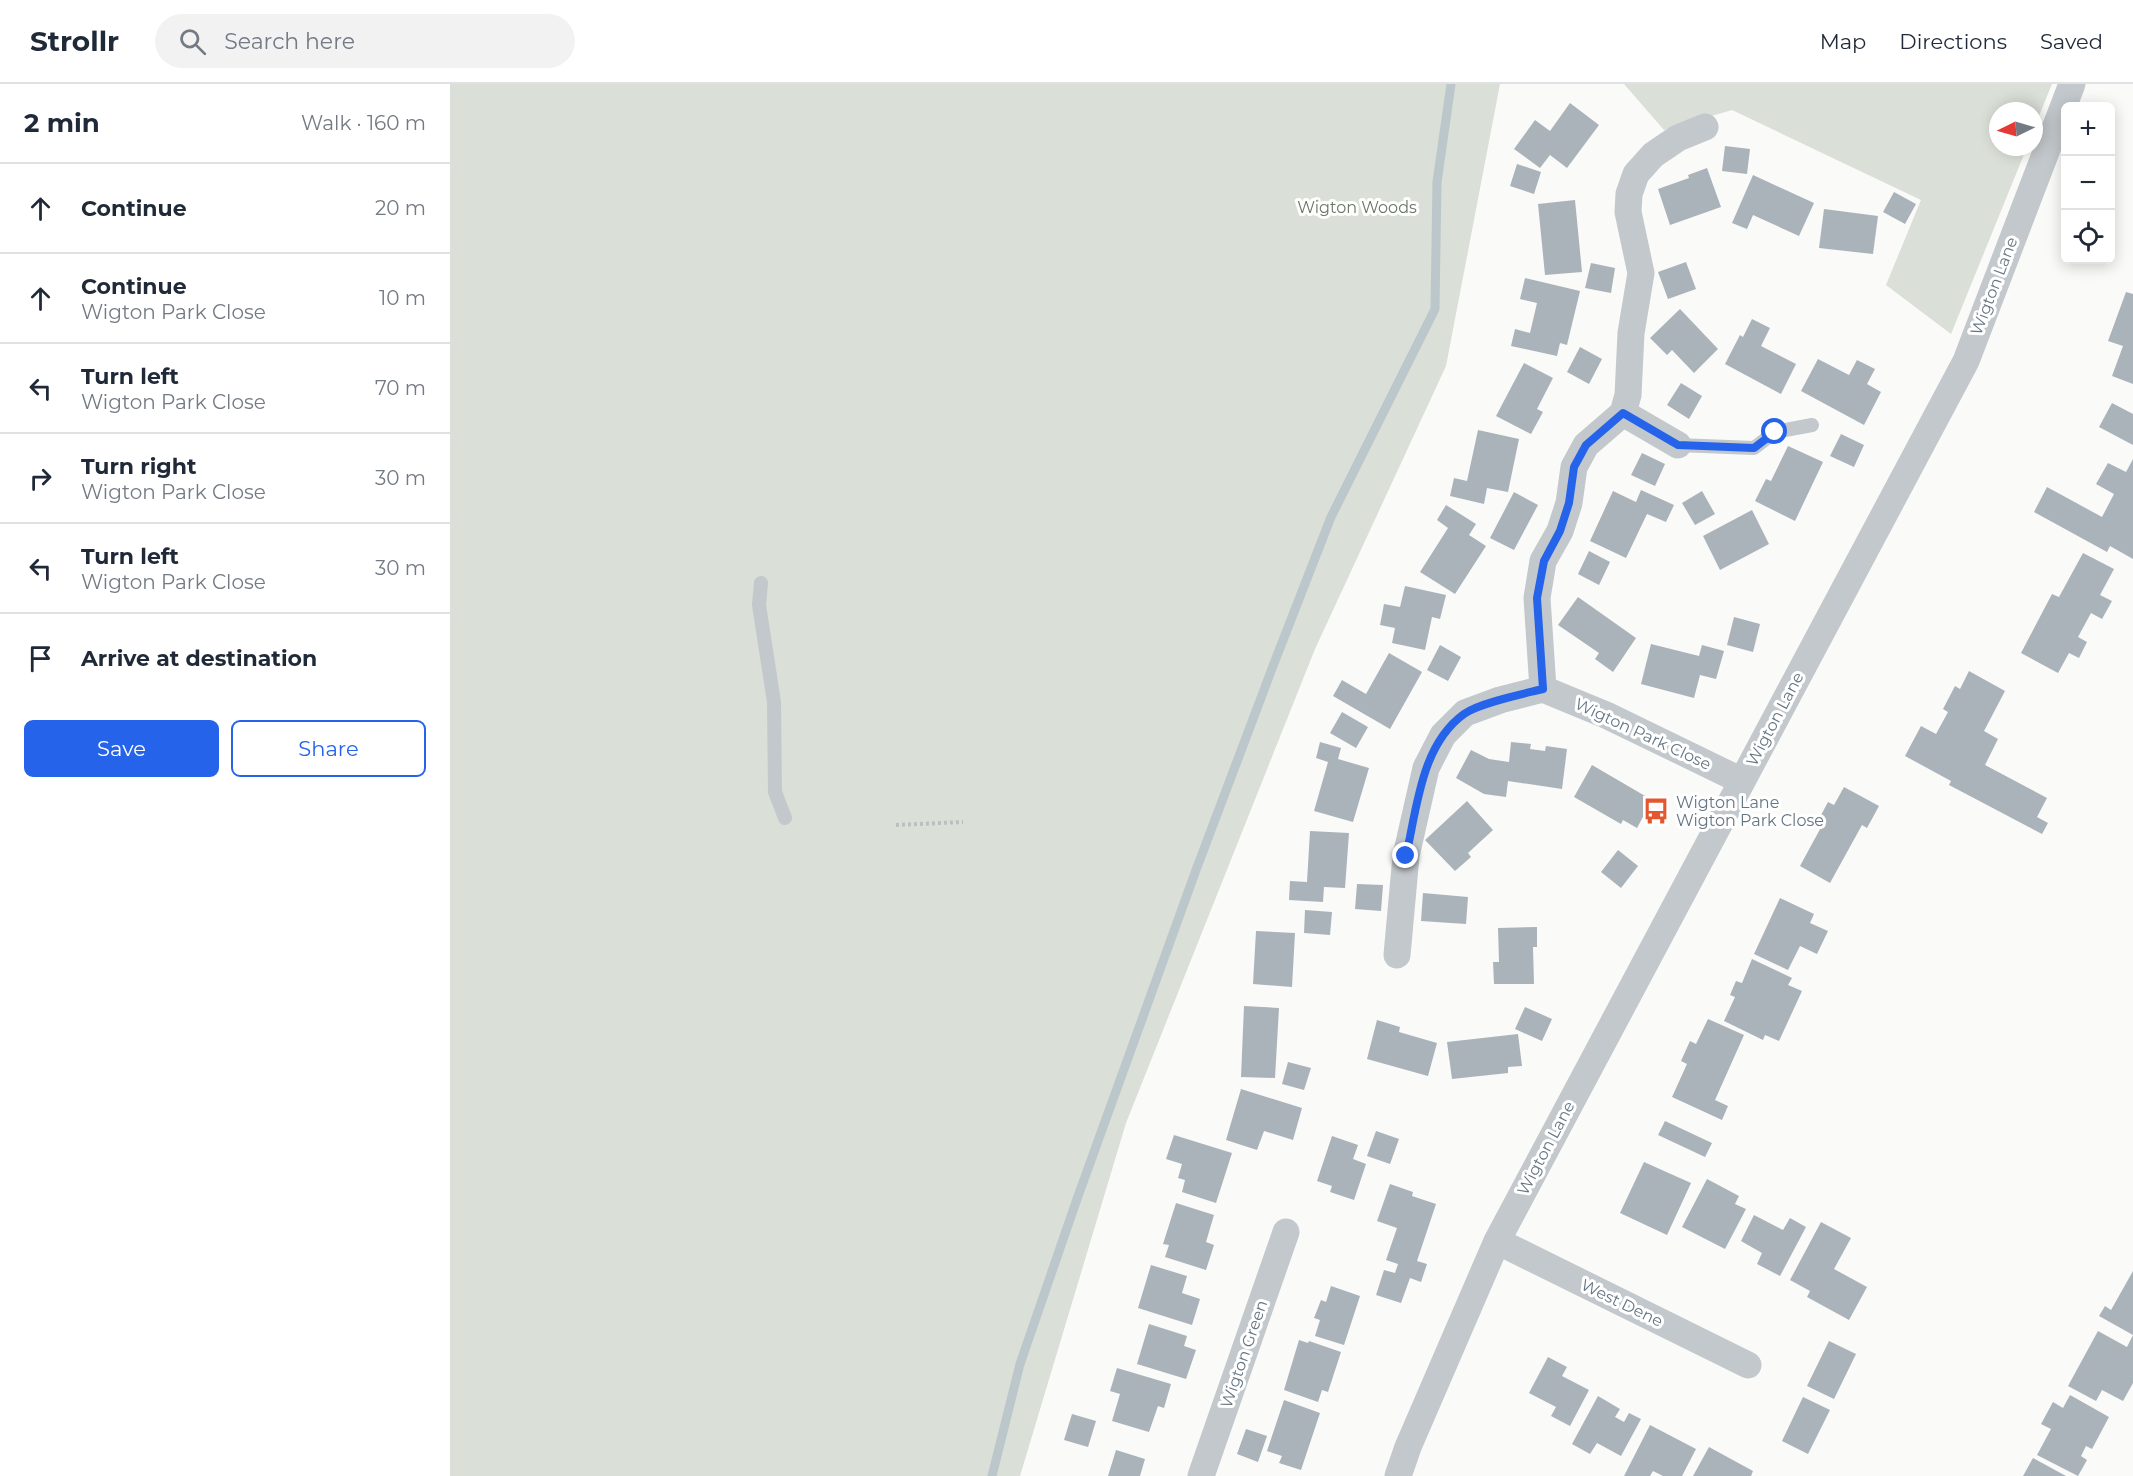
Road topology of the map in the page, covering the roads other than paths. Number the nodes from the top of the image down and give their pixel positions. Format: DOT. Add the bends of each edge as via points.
graph roads {
  1 [pos="2073,84"];
  2 [pos="1705,127"];
  3 [pos="1623,413"];
  4 [pos="1812,425"];
  5 [pos="1678,445"];
  6 [pos="761,583"];
  7 [pos="1543,689"];
  8 [pos="1742,781"];
  9 [pos="784,818"];
  10 [pos="1397,955"];
  11 [pos="1286,1232"];
  12 [pos="1497,1241"];
  13 [pos="1748,1365"];
  14 [pos="1201,1476"];
  15 [pos="1398,1476"];
  1 -- 8 [label="street, Wigton Lane" via="1966,361"];
  2 -- 3 [label="street" via="1678,138 1653,155 1636,174 1629,194 1628,212 1641,273 1630,333 1628,395"];
  3 -- 5 [label="street"];
  3 -- 7 [label="street" via="1586,445 1574,467 1569,503 1544,561 1537,598"];
  4 -- 5 [label="lane" via="1775,432 1754,448"];
  6 -- 9 [label="lane" via="759,605 774,702 775,792"];
  7 -- 8 [label="street, Wigton Park Close"];
  7 -- 10 [label="street" via="1465,713 1443,735 1426,768 1406,856"];
  8 -- 12 [label="street, Wigton Lane"];
  11 -- 14 [label="street, Wigton Green"];
  12 -- 13 [label="street, West Dene"];
  12 -- 15 [label="street, Wigton Lane"];
}
